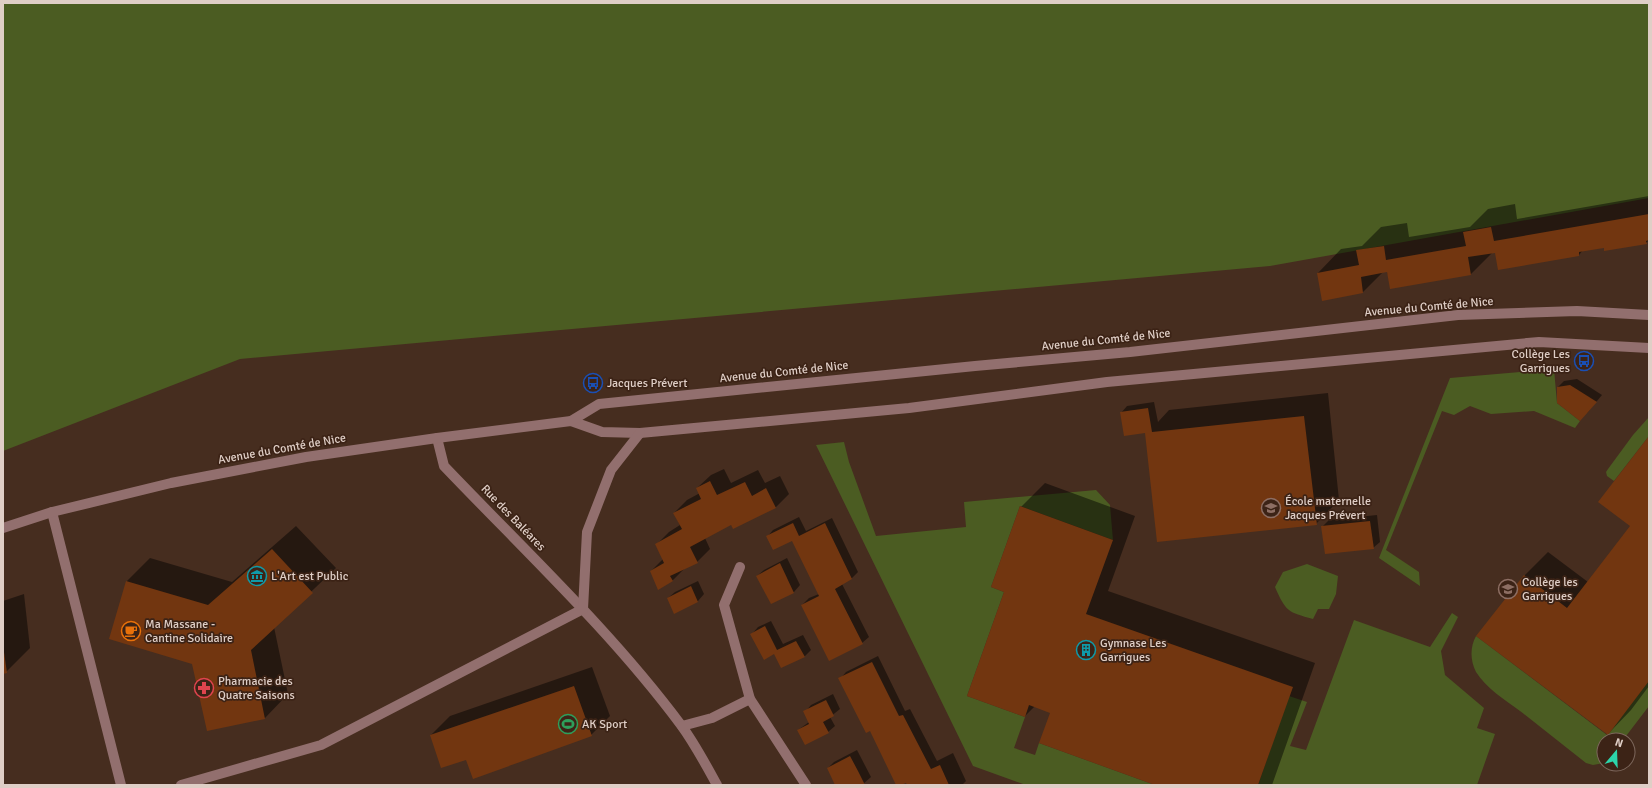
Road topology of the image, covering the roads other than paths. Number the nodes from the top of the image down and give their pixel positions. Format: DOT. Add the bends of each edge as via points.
graph roads {
  1 [pos="1649,315"];
  2 [pos="1649,348"];
  3 [pos="572,421"];
  4 [pos="640,433"];
  5 [pos="437,438"];
  6 [pos="52,512"];
  7 [pos="3,528"];
  8 [pos="740,567"];
  9 [pos="583,609"];
  10 [pos="750,699"];
  11 [pos="682,726"];
  12 [pos="121,785"];
  13 [pos="180,785"];
  14 [pos="717,785"];
  15 [pos="806,785"];
  1 -- 3 [label="street, Avenue du Comté de Nice" via="1577,311 1458,315 1130,352 599,404"];
  2 -- 4 [label="street, Avenue du Comté de Nice" via="1531,343 1107,382 910,408"];
  3 -- 4 [label="street, Avenue du Comté de Nice" via="602,432"];
  3 -- 5 [label="street, Avenue du Comté de Nice"];
  4 -- 9 [label="street" via="611,470 587,532"];
  5 -- 6 [label="street, Avenue du Comté de Nice" via="306,457 171,483"];
  5 -- 9 [label="street, Rue des Baléares" via="444,466"];
  6 -- 7 [label="street, Avenue du Comté de Nice"];
  6 -- 12 [label="street"];
  8 -- 10 [label="street" via="724,605"];
  9 -- 11 [label="street, Rue des Baléares" via="624,654"];
  9 -- 13 [label="street" via="321,745"];
  10 -- 11 [label="street" via="712,718"];
  10 -- 15 [label="street"];
  11 -- 14 [label="street, Rue des Baléares"];
}
